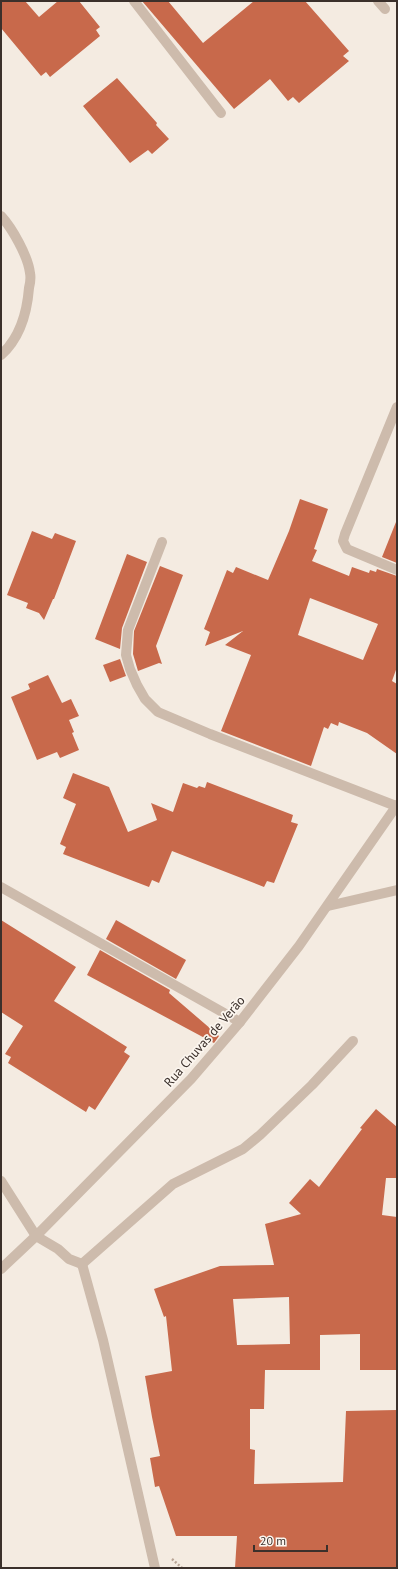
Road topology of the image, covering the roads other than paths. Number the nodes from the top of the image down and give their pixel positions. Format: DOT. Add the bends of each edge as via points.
graph roads {
  1 [pos="134,1"];
  2 [pos="378,1"];
  3 [pos="385,9"];
  4 [pos="221,113"];
  5 [pos="1,216"];
  6 [pos="1,355"];
  7 [pos="397,407"];
  8 [pos="162,542"];
  9 [pos="397,570"];
  10 [pos="397,805"];
  11 [pos="1,887"];
  12 [pos="397,890"];
  13 [pos="328,906"];
  14 [pos="240,1022"];
  15 [pos="353,1041"];
  16 [pos="1,1181"];
  17 [pos="36,1236"];
  18 [pos="82,1264"];
  19 [pos="1,1269"];
  20 [pos="155,1568"];
  1 -- 4 [label="street"];
  2 -- 3 [label="street"];
  5 -- 6 [label="street" via="20,245 31,273 27,307 20,328"];
  7 -- 9 [label="street" via="343,541 347,549"];
  8 -- 10 [label="street" via="128,630 126,655 134,680 145,699 158,712 210,734"];
  10 -- 13 [label="street, Rua Chuvas de Verão"];
  11 -- 14 [label="street"];
  12 -- 13 [label="street"];
  13 -- 14 [label="street, Rua Chuvas de Verão"];
  14 -- 17 [label="street, Rua Chuvas de Verão" via="191,1079"];
  15 -- 18 [label="street" via="260,1136 243,1149 173,1184"];
  16 -- 17 [label="street"];
  17 -- 18 [label="street" via="69,1259"];
  17 -- 19 [label="street, Rua Chuvas de Verão"];
  18 -- 20 [label="street" via="103,1340"];
}
